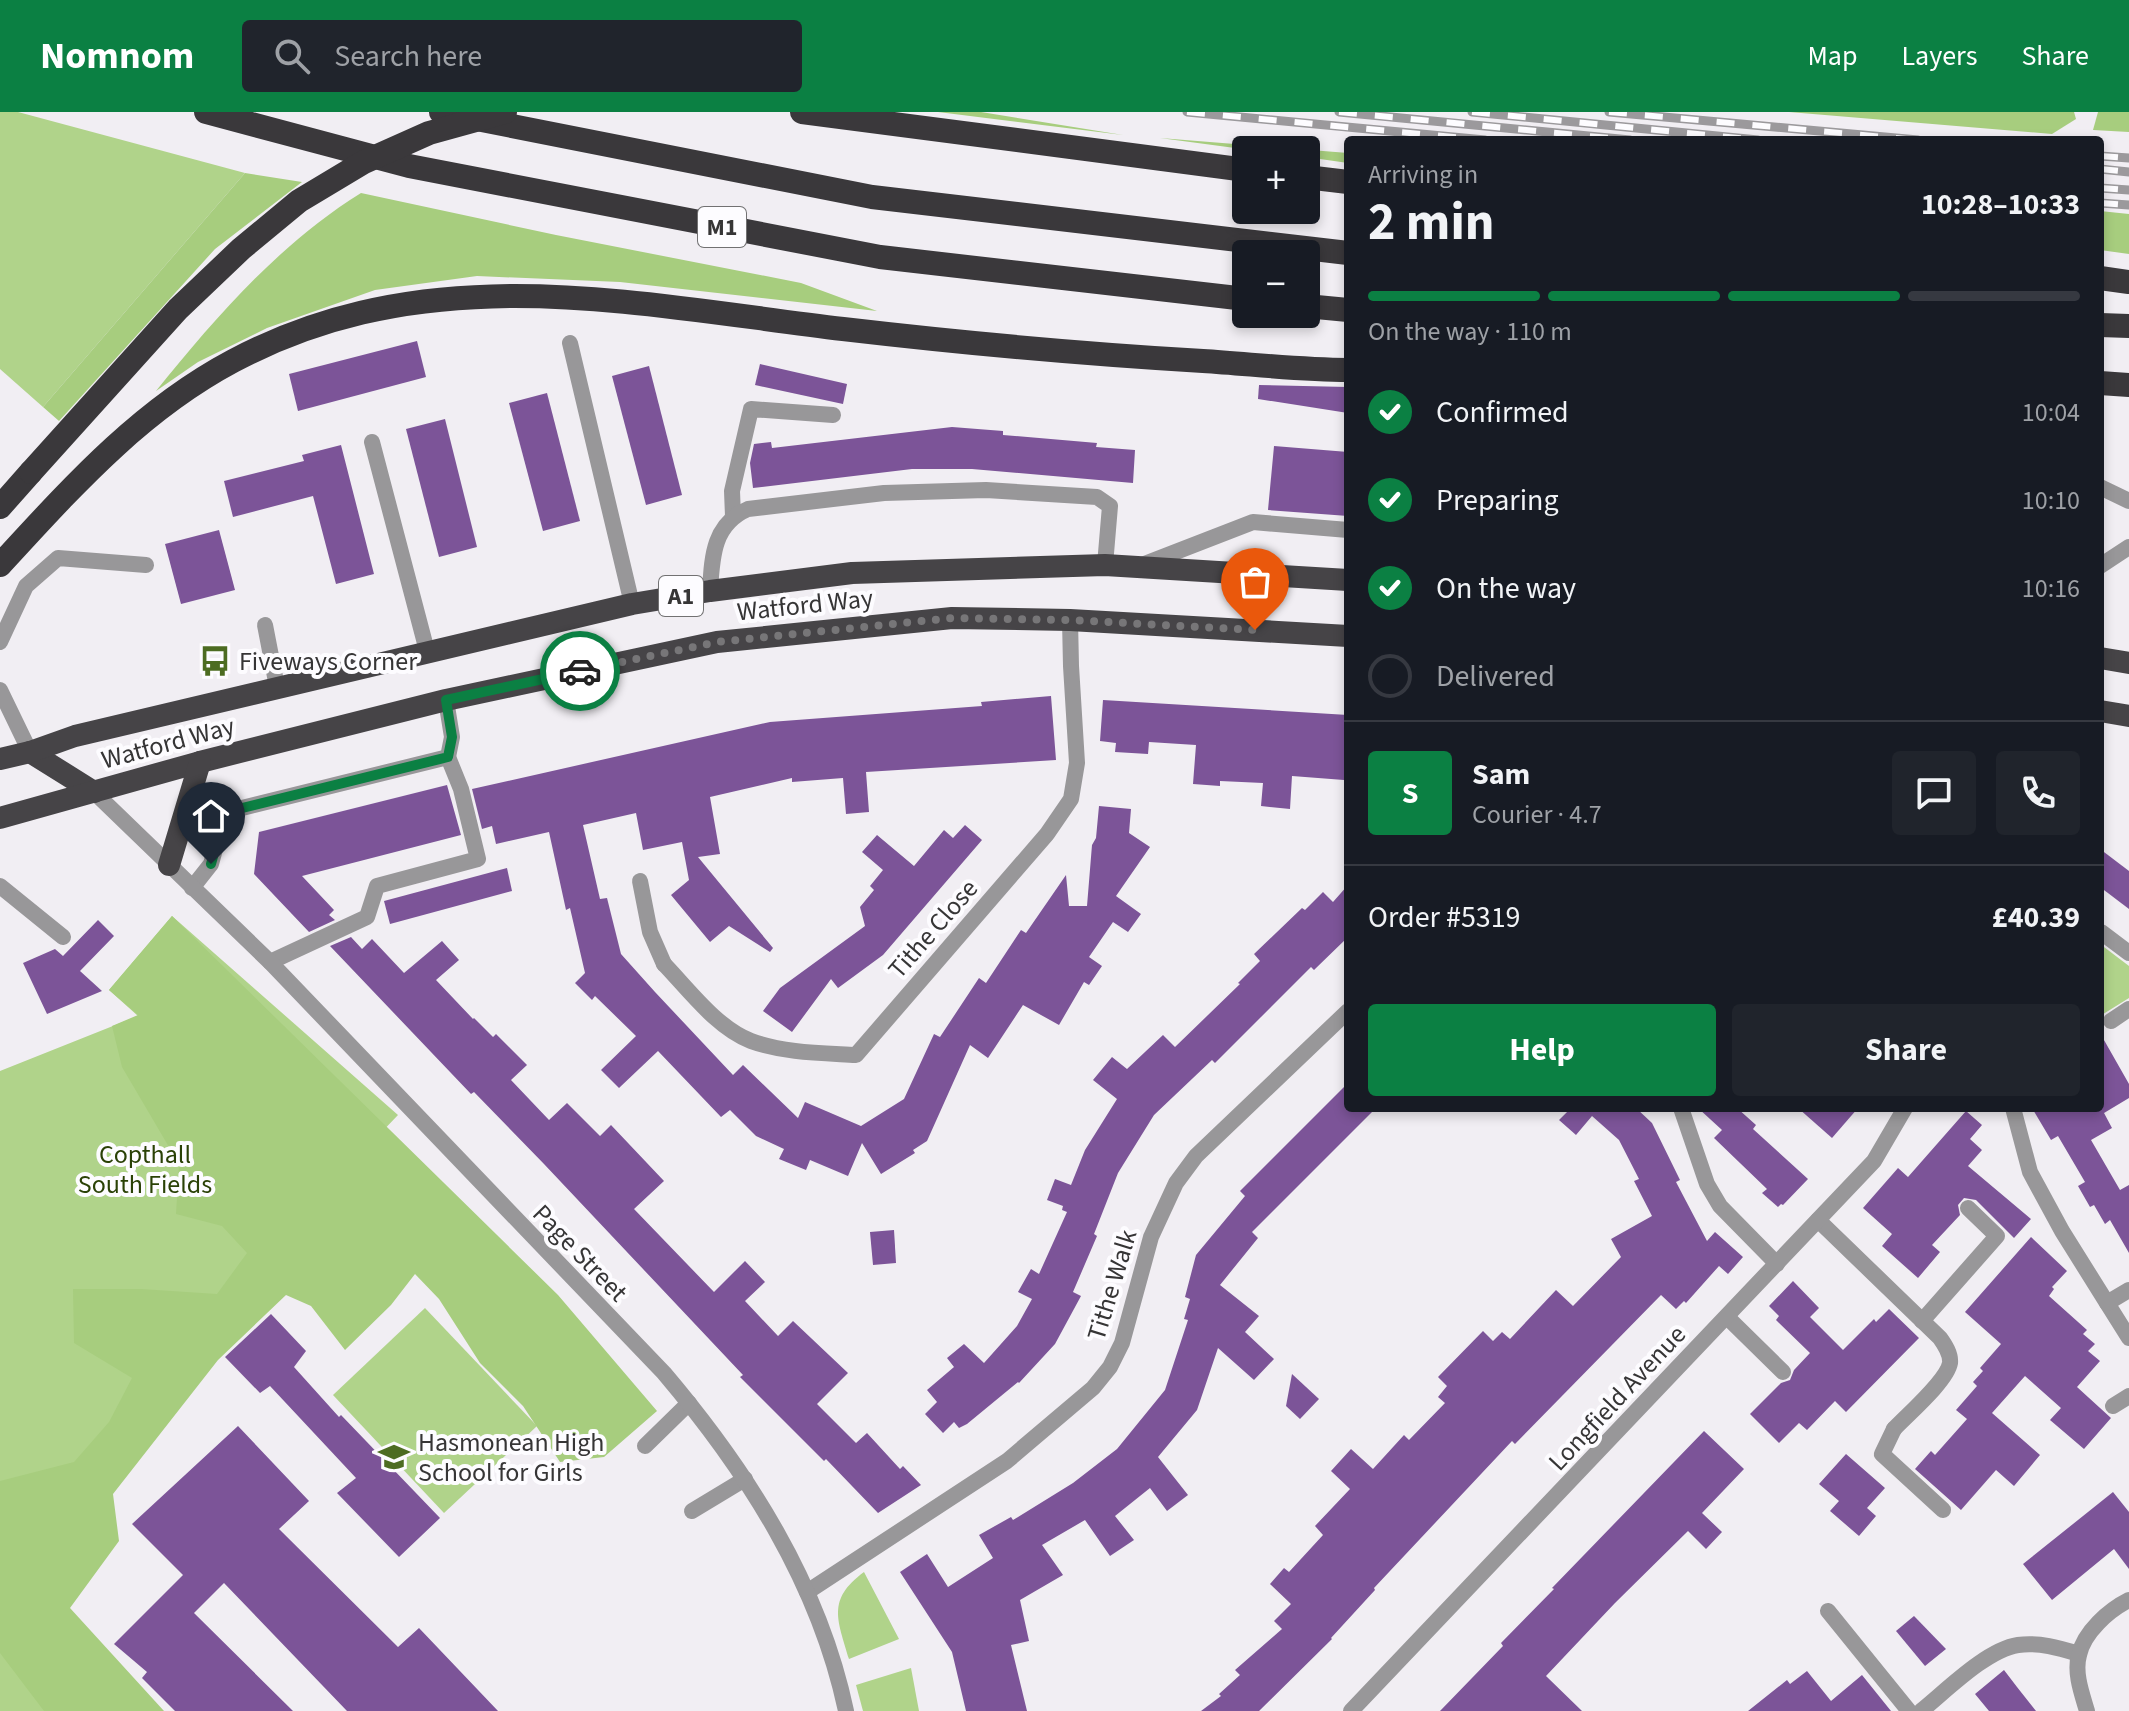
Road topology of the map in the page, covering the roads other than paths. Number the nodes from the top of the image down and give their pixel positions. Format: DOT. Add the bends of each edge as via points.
graph roads {
  1 [pos="206,112"];
  2 [pos="441,112"];
  3 [pos="505,112"];
  4 [pos="802,112"];
  5 [pos="1232,168"];
  6 [pos="1320,179"];
  7 [pos="1344,182"];
  8 [pos="1344,253"];
  9 [pos="2104,279"];
  10 [pos="2129,282"];
  11 [pos="1232,297"];
  12 [pos="1320,307"];
  13 [pos="1344,310"];
  14 [pos="2104,325"];
  15 [pos="2129,326"];
  16 [pos="570,343"];
  17 [pos="1344,370"];
  18 [pos="2104,383"];
  19 [pos="2129,385"];
  20 [pos="833,415"];
  21 [pos="372,442"];
  22 [pos="2104,489"];
  23 [pos="2129,501"];
  24 [pos="0,507"];
  25 [pos="733,516"];
  26 [pos="1344,530"];
  27 [pos="2126,553"];
  28 [pos="2104,564"];
  29 [pos="0,565"];
  30 [pos="146,565"];
  31 [pos="1105,565"];
  32 [pos="1137,567"];
  33 [pos="1344,580"];
  34 [pos="710,591"];
  35 [pos="632,604"];
  36 [pos="1070,620"];
  37 [pos="265,625"];
  38 [pos="1344,636"];
  39 [pos="0,642"];
  40 [pos="427,651"];
  41 [pos="2104,659"];
  42 [pos="2129,663"];
  43 [pos="277,687"];
  44 [pos="0,690"];
  45 [pos="446,700"];
  46 [pos="2104,712"];
  47 [pos="2129,716"];
  48 [pos="30,752"];
  49 [pos="448,757"];
  50 [pos="0,759"];
  51 [pos="200,762"];
  52 [pos="94,792"];
  53 [pos="0,818"];
  54 [pos="169,865"];
  55 [pos="640,881"];
  56 [pos="0,886"];
  57 [pos="192,888"];
  58 [pos="2104,934"];
  59 [pos="63,937"];
  60 [pos="2129,953"];
  61 [pos="270,962"];
  62 [pos="2129,1009"];
  63 [pos="1344,1015"];
  64 [pos="2111,1021"];
  65 [pos="1682,1112"];
  66 [pos="1903,1112"];
  67 [pos="2014,1112"];
  68 [pos="1968,1208"];
  69 [pos="1818,1220"];
  70 [pos="1777,1264"];
  71 [pos="2129,1290"];
  72 [pos="2107,1303"];
  73 [pos="1727,1317"];
  74 [pos="1922,1321"];
  75 [pos="2129,1338"];
  76 [pos="1783,1372"];
  77 [pos="2129,1396"];
  78 [pos="689,1403"];
  79 [pos="2113,1406"];
  80 [pos="645,1446"];
  81 [pos="745,1479"];
  82 [pos="1943,1510"];
  83 [pos="692,1511"];
  84 [pos="807,1592"];
  85 [pos="2129,1600"];
  86 [pos="1828,1611"];
  87 [pos="2079,1654"];
  88 [pos="846,1711"];
  89 [pos="1351,1711"];
  90 [pos="1909,1711"];
  91 [pos="1921,1711"];
  92 [pos="2087,1711"];
  1 -- 11 [label="highway, M1" via="409,166 880,257"];
  2 -- 8 [label="highway, M1" via="872,197"];
  3 -- 24 [label="highway, bridge" via="429,133 364,162 299,201 178,309"];
  4 -- 5 [label="highway"];
  6 -- 7 [label="highway"];
  9 -- 10 [label="highway"];
  12 -- 13 [label="highway"];
  14 -- 15 [label="highway"];
  16 -- 35 [label="street"];
  17 -- 29 [label="highway" via="914,338 577,298 472,295 411,301 350,314 291,335 233,361 171,399 89,468"];
  18 -- 19 [label="highway"];
  20 -- 25 [label="street" via="751,409 732,491"];
  21 -- 40 [label="street"];
  22 -- 23 [label="street"];
  25 -- 31 [label="street" via="748,509 884,493 986,490 1097,497 1110,506"];
  25 -- 34 [label="street" via="713,549"];
  26 -- 32 [label="street" via="1253,522"];
  27 -- 28 [label="street"];
  30 -- 39 [label="street" via="58,558 26,586"];
  31 -- 32 [label="highway, Watford Way / A1"];
  31 -- 34 [label="highway, Watford Way / A1" via="852,573"];
  32 -- 33 [label="highway, Watford Way / A1"];
  34 -- 35 [label="highway, Watford Way / A1"];
  35 -- 40 [label="highway, Watford Way / A1"];
  36 -- 38 [label="highway, Watford Way / A1"];
  36 -- 45 [label="highway, Watford Way / A1" via="952,618 717,642"];
  36 -- 55 [label="street, Tithe Close" via="1077,763 1071,799 1047,834 856,1055 783,1050 749,1041 721,1023 664,964 650,932"];
  37 -- 43 [label="street"];
  40 -- 43 [label="highway, Watford Way / A1"];
  41 -- 42 [label="highway"];
  43 -- 48 [label="highway, Watford Way / A1" via="75,736"];
  44 -- 48 [label="street"];
  45 -- 49 [label="street" via="452,737"];
  45 -- 51 [label="highway, Watford Way / A1"];
  46 -- 47 [label="highway"];
  48 -- 50 [label="highway, Watford Way / A1"];
  48 -- 52 [label="highway"];
  49 -- 57 [label="street" via="234,810 223,820 211,864"];
  49 -- 61 [label="street" via="478,859 377,886 367,917"];
  51 -- 52 [label="highway, Watford Way / A1"];
  51 -- 54 [label="highway"];
  52 -- 53 [label="highway, Watford Way / A1"];
  52 -- 54 [label="street, Page Street"];
  54 -- 57 [label="street, Page Street"];
  56 -- 59 [label="street"];
  57 -- 61 [label="street, Page Street"];
  58 -- 60 [label="street"];
  61 -- 78 [label="street, Page Street"];
  62 -- 64 [label="street"];
  63 -- 84 [label="street, Tithe Walk" via="1196,1156 1176,1183 1151,1237 1122,1343 1093,1388 1007,1461"];
  65 -- 70 [label="street" via="1720,1206"];
  66 -- 69 [label="street, Longfield Avenue" via="1874,1161"];
  67 -- 72 [label="street" via="2030,1172"];
  68 -- 74 [label="street" via="1997,1236"];
  69 -- 70 [label="street, Longfield Avenue"];
  69 -- 74 [label="street"];
  70 -- 73 [label="street, Longfield Avenue"];
  71 -- 72 [label="street"];
  72 -- 75 [label="street"];
  73 -- 76 [label="street"];
  73 -- 89 [label="street, Longfield Avenue"];
  74 -- 82 [label="street" via="1940,1338 1950,1363 1894,1429 1882,1454"];
  77 -- 79 [label="street"];
  78 -- 80 [label="street"];
  78 -- 81 [label="street, Page Street"];
  81 -- 83 [label="street"];
  81 -- 84 [label="street, Page Street"];
  84 -- 88 [label="street, Page Street" via="839,1676"];
  85 -- 87 [label="street" via="2092,1630"];
  86 -- 90 [label="street"];
  87 -- 91 [label="street" via="2052,1646 2007,1648"];
  87 -- 92 [label="street" via="2078,1679"];
}
